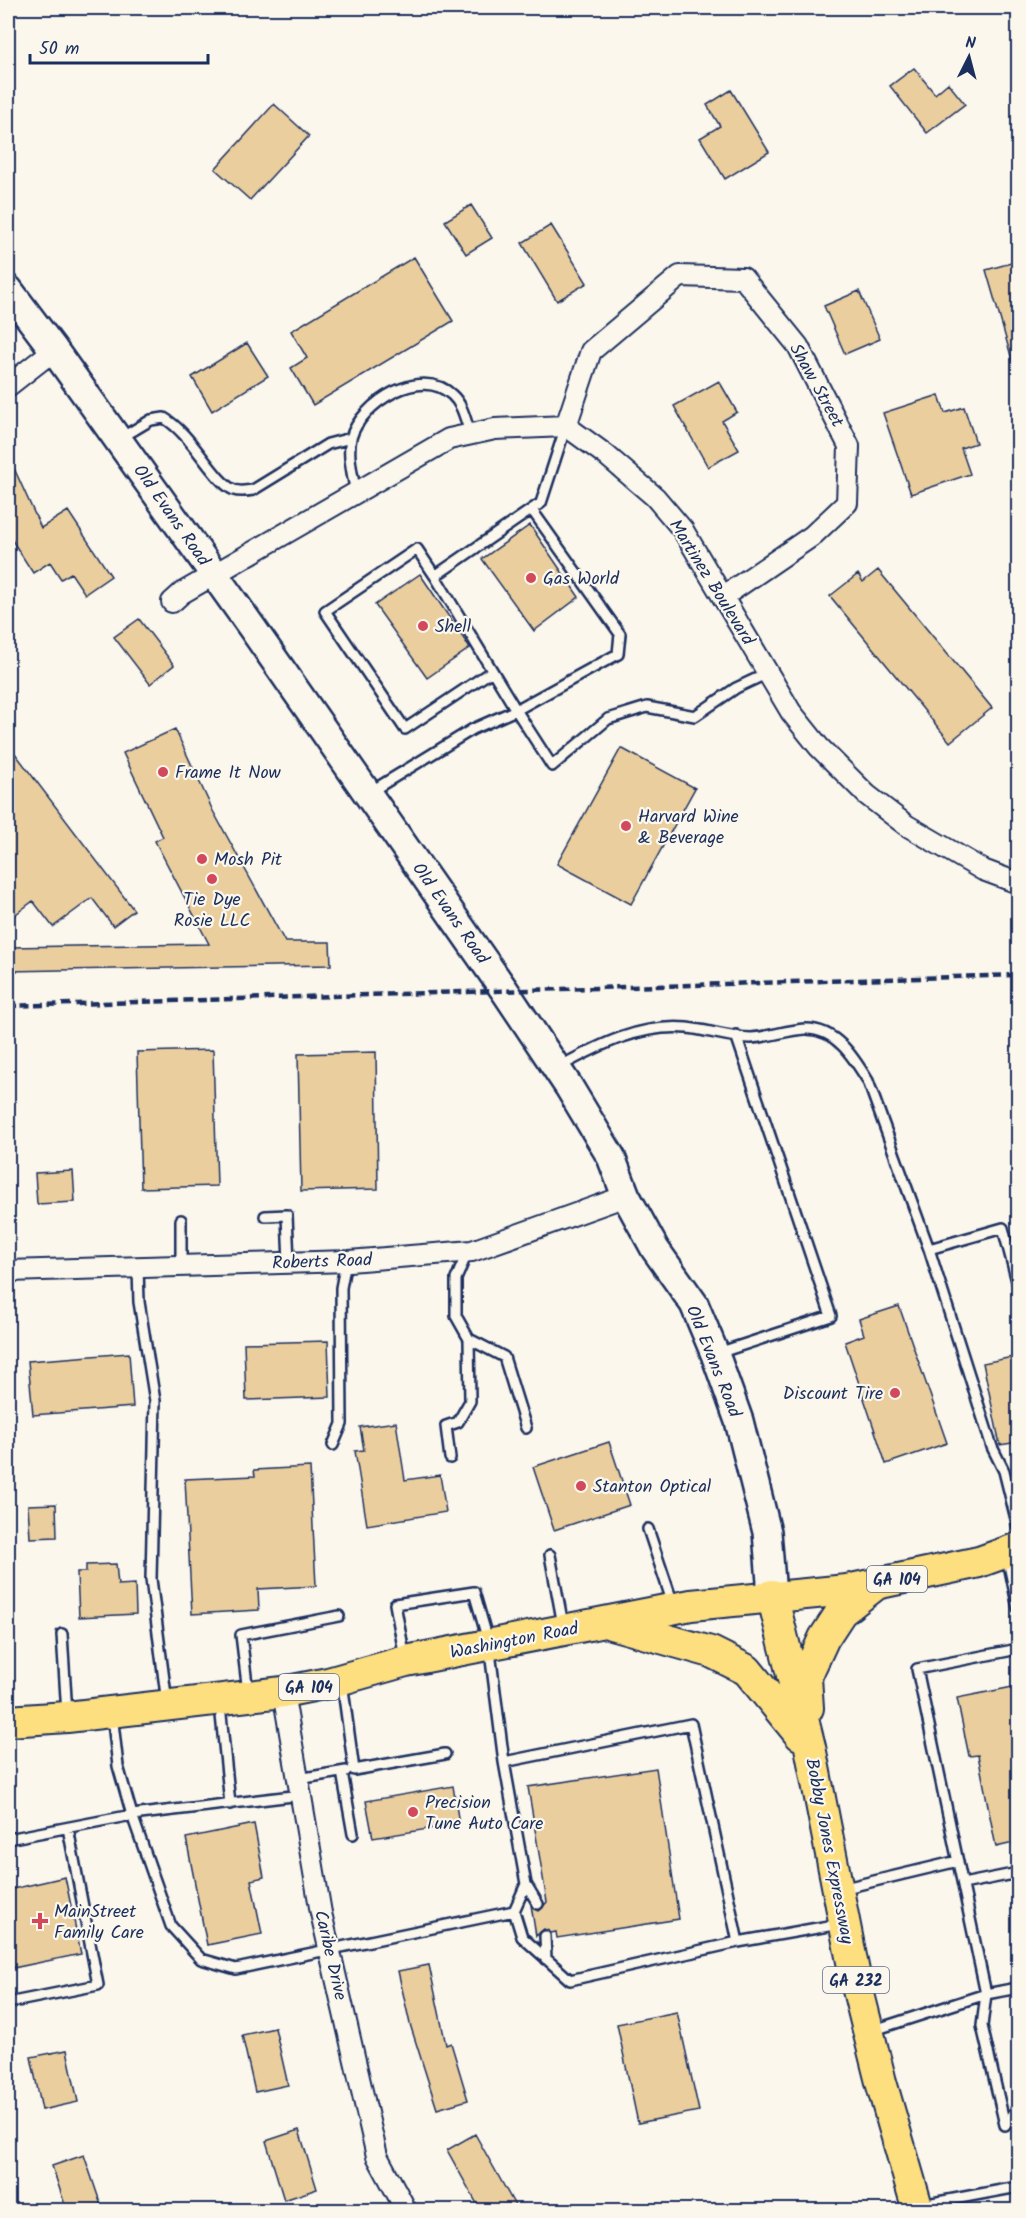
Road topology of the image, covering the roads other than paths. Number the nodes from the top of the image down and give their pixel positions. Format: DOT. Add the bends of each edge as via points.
graph roads {
  1 [pos="8,290"];
  2 [pos="54,350"];
  3 [pos="8,386"];
  4 [pos="566,426"];
  5 [pos="470,432"];
  6 [pos="351,438"];
  7 [pos="118,440"];
  8 [pos="356,494"];
  9 [pos="532,510"];
  10 [pos="215,575"];
  11 [pos="435,576"];
  12 [pos="724,596"];
  13 [pos="172,602"];
  14 [pos="492,671"];
  15 [pos="769,673"];
  16 [pos="516,710"];
  17 [pos="368,794"];
  18 [pos="1018,883"];
  19 [pos="735,1035"];
  20 [pos="557,1068"];
  21 [pos="626,1196"];
  22 [pos="265,1216"];
  23 [pos="181,1220"];
  24 [pos="929,1249"];
  25 [pos="468,1251"];
  26 [pos="346,1261"];
  27 [pos="289,1263"];
  28 [pos="181,1266"];
  29 [pos="138,1267"];
  30 [pos="8,1271"];
  31 [pos="1018,1285"];
  32 [pos="469,1339"];
  33 [pos="715,1354"];
  34 [pos="526,1428"];
  35 [pos="333,1445"];
  36 [pos="450,1458"];
  37 [pos="648,1529"];
  38 [pos="1014,1543"];
  39 [pos="550,1555"];
  40 [pos="877,1583"];
  41 [pos="772,1596"];
  42 [pos="1018,1608"];
  43 [pos="675,1609"];
  44 [pos="339,1616"];
  45 [pos="604,1622"];
  46 [pos="564,1630"];
  47 [pos="62,1634"];
  48 [pos="489,1644"];
  49 [pos="1018,1649"];
  50 [pos="405,1661"];
  51 [pos="341,1679"];
  52 [pos="283,1692"];
  53 [pos="234,1698"];
  54 [pos="167,1705"];
  55 [pos="112,1712"];
  56 [pos="67,1717"];
  57 [pos="8,1721"];
  58 [pos="810,1747"];
  59 [pos="445,1754"];
  60 [pos="504,1762"];
  61 [pos="354,1770"];
  62 [pos="342,1772"];
  63 [pos="300,1787"];
  64 [pos="230,1804"];
  65 [pos="132,1815"];
  66 [pos="68,1828"];
  67 [pos="353,1834"];
  68 [pos="8,1839"];
  69 [pos="958,1862"];
  70 [pos="1018,1873"];
  71 [pos="526,1884"];
  72 [pos="963,1884"];
  73 [pos="837,1890"];
  74 [pos="538,1904"];
  75 [pos="514,1911"];
  76 [pos="845,1923"];
  77 [pos="545,1936"];
  78 [pos="738,1942"];
  79 [pos="330,1950"];
  80 [pos="546,1959"];
  81 [pos="1018,1988"];
  82 [pos="986,1994"];
  83 [pos="8,2003"];
  84 [pos="869,2031"];
  85 [pos="1018,2108"];
  86 [pos="1018,2122"];
  87 [pos="1005,2125"];
  88 [pos="1018,2187"];
  89 [pos="917,2208"];
  90 [pos="406,2211"];
  1 -- 2 [label="street, Old Evans Road"];
  2 -- 3 [label="street"];
  2 -- 7 [label="street, Old Evans Road"];
  4 -- 5 [label="street"];
  4 -- 9 [label="lane" via="542,503"];
  4 -- 12 [label="street, Martinez Boulevard" via="655,497 683,530"];
  4 -- 12 [label="street, Shaw Street" via="591,351 662,291 680,276 743,278 798,346 849,446 847,503 812,536"];
  5 -- 6 [label="lane" via="461,405 451,393 436,386 423,386 389,393 372,405"];
  5 -- 8 [label="street" via="449,440"];
  6 -- 7 [label="lane" via="328,444 260,486 244,491 233,489 224,481 184,432 164,418 152,420"];
  6 -- 8 [label="lane"];
  7 -- 10 [label="street, Old Evans Road"];
  8 -- 10 [label="street"];
  9 -- 11 [label="lane"];
  9 -- 16 [label="lane" via="620,634 618,654"];
  10 -- 13 [label="street"];
  10 -- 17 [label="street, Old Evans Road"];
  11 -- 14 [label="lane"];
  11 -- 14 [label="lane" via="417,549 325,611 405,729"];
  12 -- 15 [label="street, Martinez Boulevard"];
  14 -- 16 [label="lane"];
  15 -- 16 [label="lane" via="736,688 695,716 647,707 608,719 552,766"];
  15 -- 18 [label="street, Martinez Boulevard" via="791,712 819,747 888,813 942,848"];
  16 -- 17 [label="lane" via="473,729"];
  17 -- 20 [label="street, Old Evans Road"];
  19 -- 20 [label="lane" via="660,1028 625,1035"];
  19 -- 24 [label="lane" via="750,1038 806,1029 827,1034 842,1044 868,1082"];
  19 -- 33 [label="lane" via="831,1316"];
  20 -- 21 [label="street, Old Evans Road" via="611,1157"];
  21 -- 25 [label="street, Roberts Road"];
  21 -- 33 [label="street, Old Evans Road" via="655,1250 694,1304"];
  22 -- 27 [label="lane" via="287,1215"];
  23 -- 28 [label="lane"];
  24 -- 31 [label="lane" via="1003,1228"];
  24 -- 38 [label="lane" via="992,1447 1004,1471"];
  25 -- 26 [label="street, Roberts Road"];
  25 -- 32 [label="lane" via="456,1279 456,1316"];
  26 -- 27 [label="street, Roberts Road"];
  26 -- 35 [label="lane" via="341,1288 342,1424"];
  27 -- 28 [label="street, Roberts Road"];
  28 -- 29 [label="street, Roberts Road"];
  29 -- 30 [label="street, Roberts Road"];
  29 -- 54 [label="lane" via="139,1302 154,1401 152,1579"];
  32 -- 34 [label="lane" via="504,1357"];
  32 -- 36 [label="lane" via="470,1401 458,1422 446,1426"];
  33 -- 41 [label="street, Old Evans Road" via="739,1421 767,1532"];
  37 -- 43 [label="lane"];
  38 -- 40 [label="main road, Washington Road / GA 104" via="979,1562"];
  38 -- 42 [label="lane"];
  39 -- 46 [label="lane"];
  40 -- 41 [label="main road, Washington Road / GA 104" via="847,1590"];
  40 -- 58 [label="main road" via="841,1612 806,1677"];
  41 -- 43 [label="main road, Washington Road / GA 104"];
  41 -- 58 [label="main road, Bobby Jones Expressway / GA 232"];
  43 -- 45 [label="main road, Washington Road / GA 104"];
  44 -- 53 [label="lane" via="242,1635"];
  45 -- 46 [label="main road, Washington Road / GA 104"];
  45 -- 58 [label="main road" via="711,1652 747,1670"];
  46 -- 48 [label="main road, Washington Road / GA 104"];
  47 -- 56 [label="lane"];
  48 -- 50 [label="main road, Washington Road / GA 104"];
  48 -- 50 [label="lane" via="474,1592 395,1604"];
  48 -- 60 [label="lane"];
  49 -- 69 [label="lane" via="917,1669"];
  50 -- 51 [label="main road, Washington Road / GA 104"];
  51 -- 52 [label="main road, Washington Road / GA 104"];
  51 -- 61 [label="lane"];
  52 -- 53 [label="main road, Washington Road / GA 104"];
  52 -- 63 [label="street, Caribe Drive"];
  53 -- 54 [label="main road, Washington Road / GA 104"];
  53 -- 64 [label="lane"];
  54 -- 55 [label="main road, Washington Road / GA 104"];
  55 -- 56 [label="main road, Washington Road / GA 104"];
  55 -- 65 [label="lane" via="118,1766"];
  56 -- 57 [label="main road, Washington Road / GA 104"];
  58 -- 73 [label="main road, Bobby Jones Expressway / GA 232"];
  59 -- 61 [label="lane"];
  60 -- 71 [label="lane"];
  60 -- 78 [label="lane" via="691,1724"];
  61 -- 62 [label="lane"];
  62 -- 63 [label="lane"];
  62 -- 67 [label="lane"];
  63 -- 64 [label="lane"];
  63 -- 79 [label="street, Caribe Drive"];
  64 -- 65 [label="lane"];
  65 -- 66 [label="lane"];
  65 -- 79 [label="lane" via="171,1926 201,1959 236,1969"];
  66 -- 68 [label="lane"];
  66 -- 83 [label="lane" via="98,1985"];
  69 -- 72 [label="lane"];
  69 -- 73 [label="lane"];
  70 -- 72 [label="lane"];
  71 -- 74 [label="lane"];
  71 -- 75 [label="lane"];
  72 -- 82 [label="lane"];
  73 -- 76 [label="main road, Bobby Jones Expressway / GA 232"];
  75 -- 79 [label="lane"];
  75 -- 80 [label="lane" via="522,1937"];
  76 -- 78 [label="lane"];
  76 -- 84 [label="main road, Bobby Jones Expressway / GA 232"];
  77 -- 80 [label="lane"];
  78 -- 80 [label="lane" via="570,1980"];
  79 -- 90 [label="street, Caribe Drive" via="377,2156"];
  81 -- 82 [label="lane"];
  82 -- 84 [label="lane"];
  82 -- 87 [label="lane" via="982,2026"];
  84 -- 89 [label="main road, Bobby Jones Expressway / GA 232"];
  85 -- 87 [label="lane"];
  86 -- 87 [label="lane"];
  88 -- 89 [label="lane"];
}
